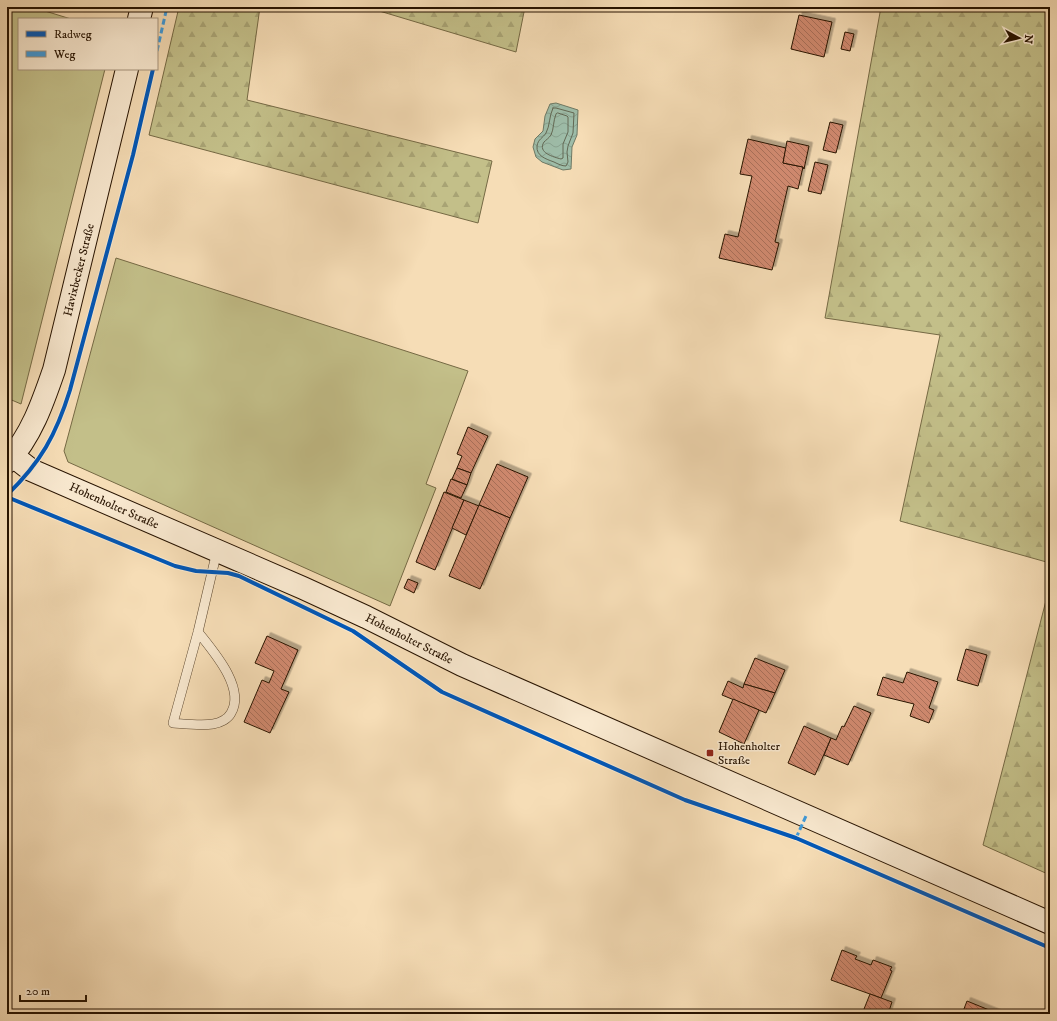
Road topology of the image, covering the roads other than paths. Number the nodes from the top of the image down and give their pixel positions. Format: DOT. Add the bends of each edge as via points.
graph roads {
  1 [pos="142,7"];
  2 [pos="139,18"];
  3 [pos="127,70"];
  4 [pos="10,459"];
  5 [pos="217,550"];
  6 [pos="198,632"];
  7 [pos="1050,923"];
  1 -- 2 [label="main road"];
  3 -- 4 [label="main road, Havixbecker Straße" via="54,370 34,422"];
  4 -- 5 [label="main road, Hohenholter Straße"];
  5 -- 6 [label="lane"];
  5 -- 7 [label="main road, Hohenholter Straße" via="366,617 462,665"];
  6 -- 6 [label="lane" via="230,678 234,693 234,709 230,716 214,724 173,723"];
}
